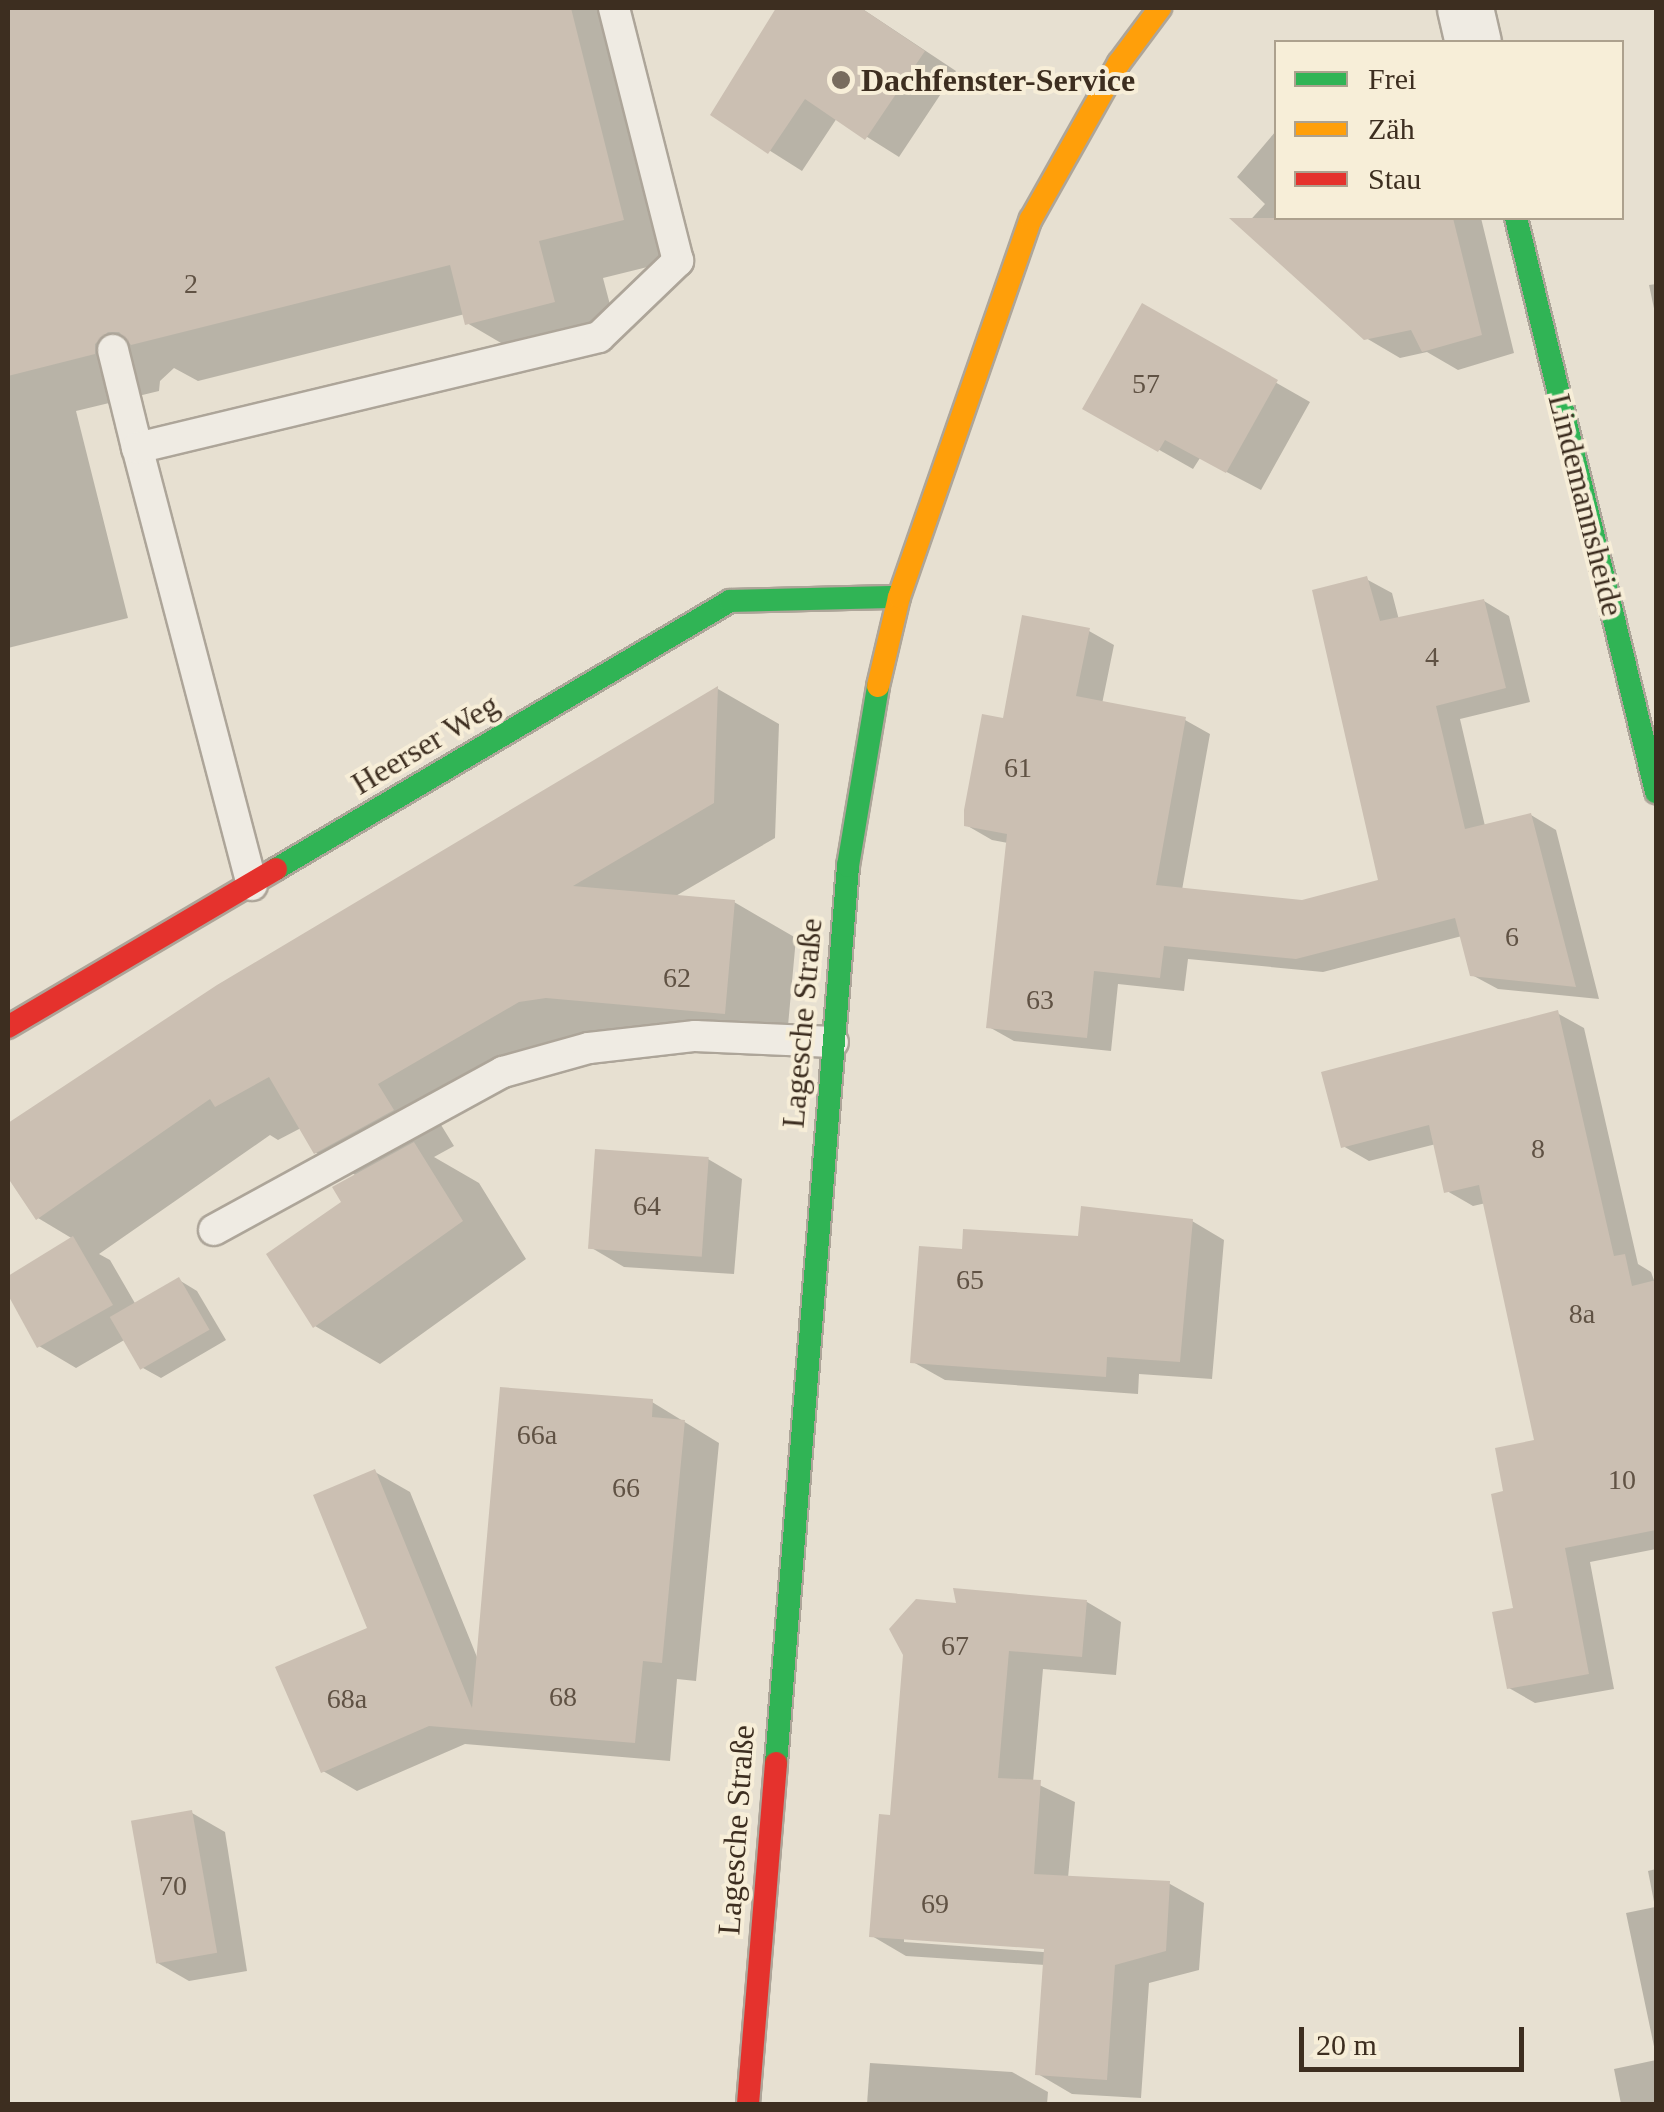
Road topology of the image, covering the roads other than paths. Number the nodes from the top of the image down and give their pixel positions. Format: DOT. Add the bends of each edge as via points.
graph roads {
  1 [pos="614,8"];
  2 [pos="1160,8"];
  3 [pos="1465,8"];
  4 [pos="1473,40"];
  5 [pos="1516,220"];
  6 [pos="113,350"];
  7 [pos="137,448"];
  8 [pos="899,597"];
  9 [pos="1656,792"];
  10 [pos="252,885"];
  11 [pos="8,1026"];
  12 [pos="833,1042"];
  13 [pos="214,1230"];
  14 [pos="748,2104"];
  1 -- 7 [label="lane" via="678,261 599,337"];
  2 -- 8 [label="street, Lagesche Straße" via="1119,63 1031,219"];
  3 -- 4 [label="street"];
  5 -- 9 [label="street, Lindemannsheide"];
  6 -- 7 [label="lane"];
  7 -- 10 [label="lane"];
  8 -- 10 [label="street, Heerser Weg" via="730,601"];
  8 -- 12 [label="street, Lagesche Straße" via="866,744"];
  10 -- 11 [label="street, Heerser Weg"];
  12 -- 13 [label="lane" via="695,1036 588,1048 502,1072"];
  12 -- 14 [label="street, Lagesche Straße"];
}
